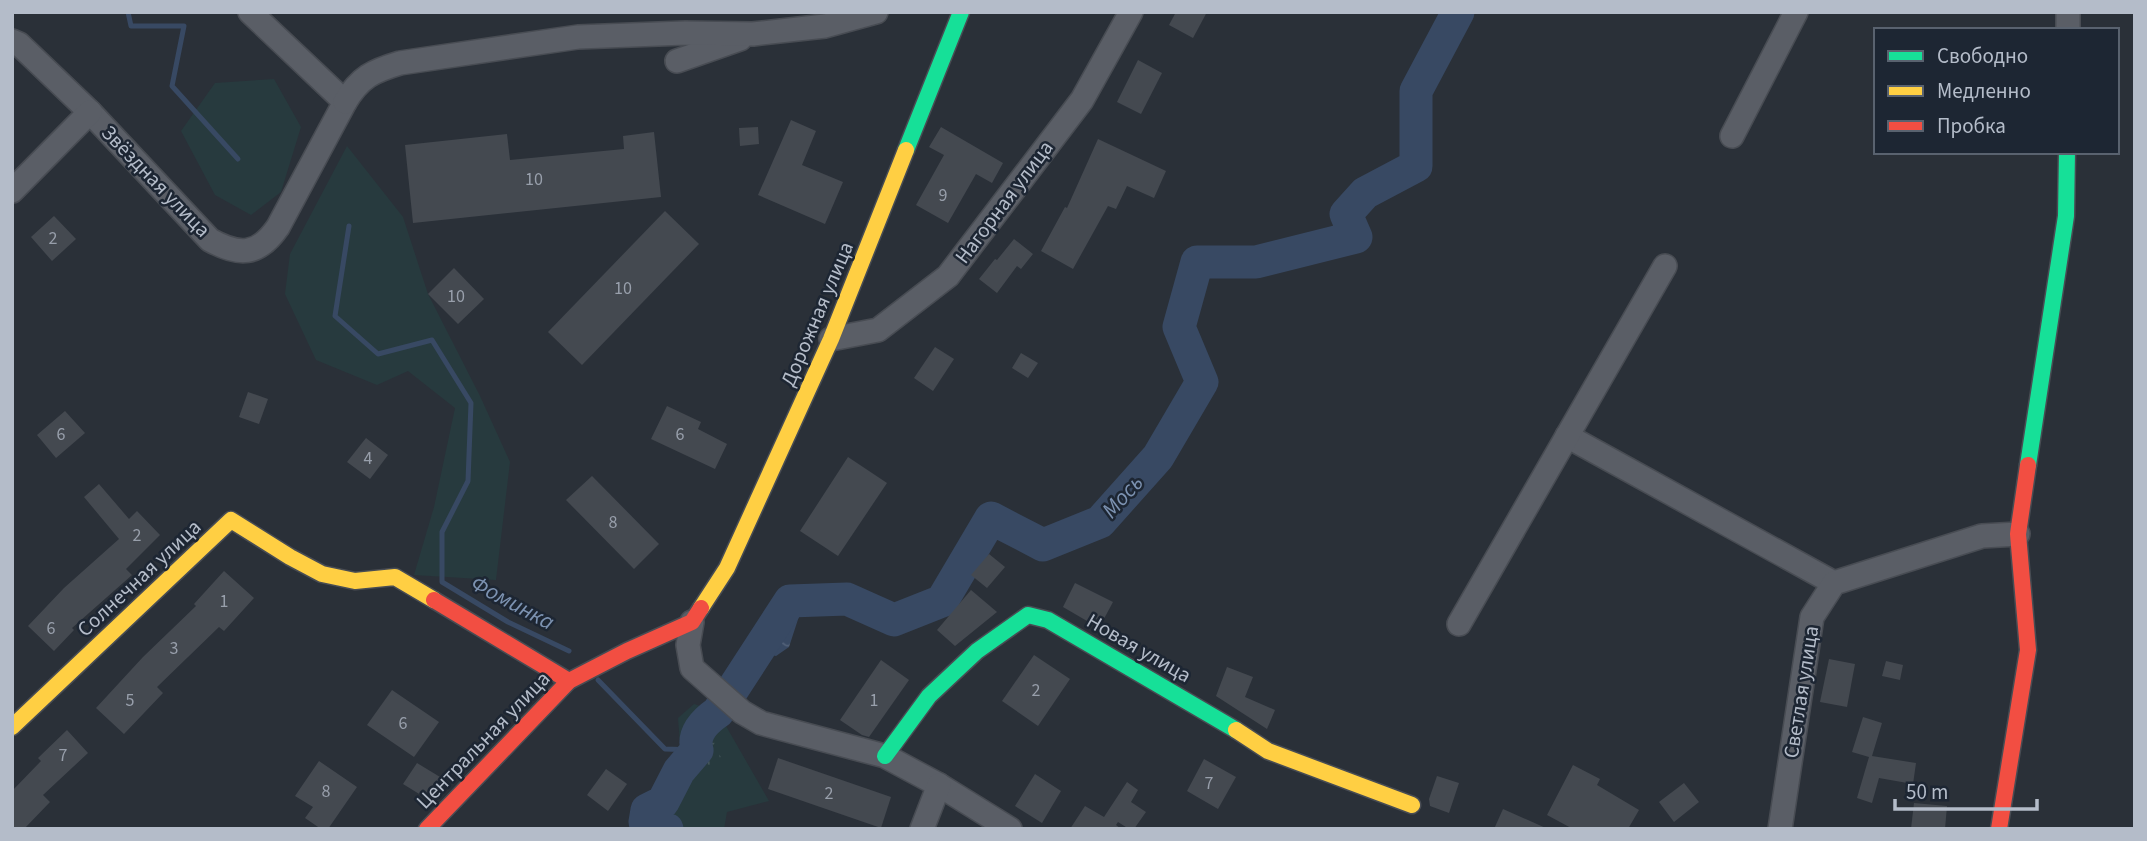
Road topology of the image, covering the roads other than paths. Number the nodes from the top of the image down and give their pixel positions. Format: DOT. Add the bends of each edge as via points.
graph roads {
  1 [pos="250,12"];
  2 [pos="876,12"];
  3 [pos="961,12"];
  4 [pos="1131,12"];
  5 [pos="1796,12"];
  6 [pos="753,34"];
  7 [pos="12,41"];
  8 [pos="677,61"];
  9 [pos="345,102"];
  10 [pos="90,112"];
  11 [pos="1732,135"];
  12 [pos="2067,154"];
  13 [pos="12,191"];
  14 [pos="1665,266"];
  15 [pos="831,340"];
  16 [pos="1567,436"];
  17 [pos="2018,534"];
  18 [pos="1833,583"];
  19 [pos="692,622"];
  20 [pos="1459,624"];
  21 [pos="569,681"];
  22 [pos="12,727"];
  23 [pos="885,756"];
  24 [pos="939,785"];
  25 [pos="1412,805"];
  26 [pos="427,829"];
  27 [pos="922,829"];
  28 [pos="1010,829"];
  29 [pos="1780,829"];
  30 [pos="1999,829"];
  1 -- 9 [label="street"];
  2 -- 6 [label="street" via="825,26"];
  3 -- 15 [label="street, Дорожная улица"];
  4 -- 15 [label="street, Нагорная улица" via="1083,100 948,276 878,330"];
  5 -- 11 [label="street"];
  6 -- 8 [label="street"];
  6 -- 9 [label="street, Звёздная улица" via="578,37 400,63 374,71 355,86"];
  7 -- 10 [label="street, Звёздная улица"];
  9 -- 10 [label="street, Звёздная улица" via="270,239 243,251 228,250 210,240"];
  10 -- 13 [label="street, Звёздная улица"];
  12 -- 17 [label="street" via="2066,216"];
  14 -- 16 [label="street"];
  15 -- 19 [label="street, Дорожная улица" via="727,568"];
  16 -- 18 [label="street"];
  16 -- 20 [label="street"];
  17 -- 18 [label="street" via="1982,536"];
  17 -- 30 [label="street" via="2028,650"];
  18 -- 29 [label="street, Светлая улица" via="1812,617"];
  19 -- 21 [label="street, Центральная улица"];
  19 -- 23 [label="street" via="688,645 692,668 742,712 761,723"];
  21 -- 22 [label="street, Солнечная улица" via="395,577 355,581 322,574 231,520"];
  21 -- 26 [label="street, Центральная улица"];
  23 -- 24 [label="street"];
  23 -- 25 [label="street, Новая улица" via="929,696 977,651 1028,615 1048,620 1268,751"];
  24 -- 27 [label="street"];
  24 -- 28 [label="street"];
}
